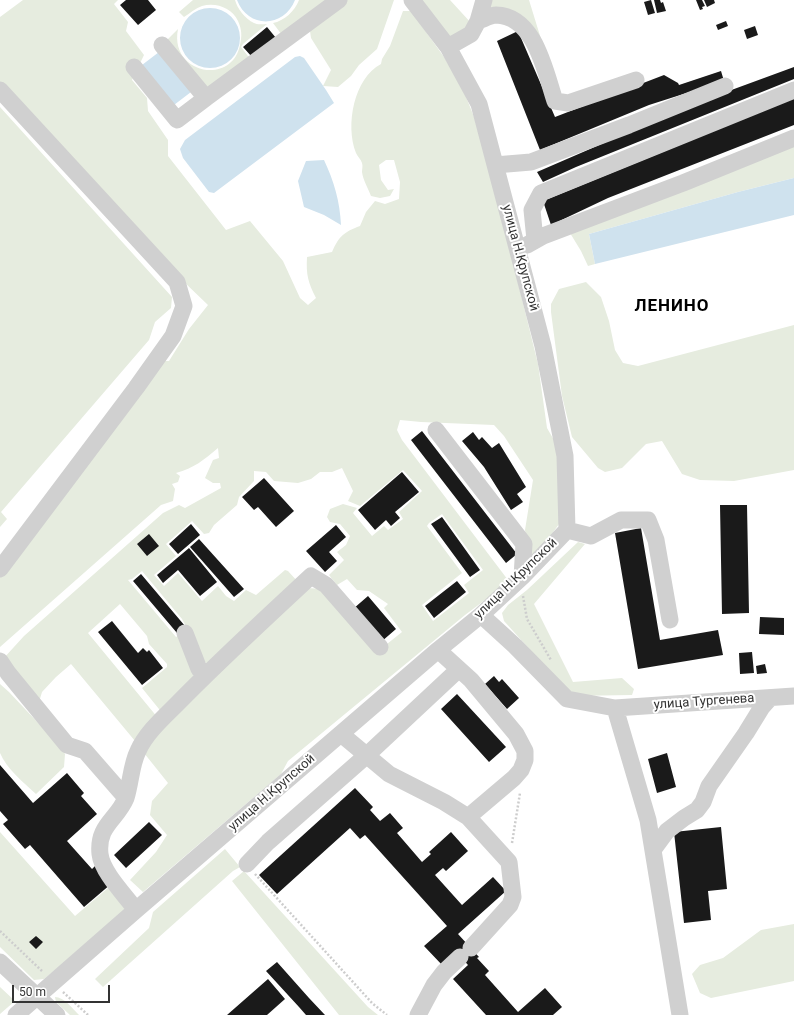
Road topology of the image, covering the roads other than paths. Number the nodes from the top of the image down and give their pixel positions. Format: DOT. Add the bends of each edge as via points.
graph roads {
  1 [pos="339,0"];
  2 [pos="412,0"];
  3 [pos="484,0"];
  4 [pos="478,21"];
  5 [pos="162,46"];
  6 [pos="448,47"];
  7 [pos="134,67"];
  8 [pos="636,80"];
  9 [pos="725,86"];
  10 [pos="0,90"];
  11 [pos="794,90"];
  12 [pos="206,98"];
  13 [pos="794,138"];
  14 [pos="495,165"];
  15 [pos="535,240"];
  16 [pos="518,250"];
  17 [pos="436,430"];
  18 [pos="567,530"];
  19 [pos="0,569"];
  20 [pos="522,577"];
  21 [pos="481,615"];
  22 [pos="670,620"];
  23 [pos="185,633"];
  24 [pos="380,647"];
  25 [pos="438,650"];
  26 [pos="0,661"];
  27 [pos="459,669"];
  28 [pos="207,673"];
  29 [pos="770,698"];
  30 [pos="793,700"];
  31 [pos="615,708"];
  32 [pos="341,734"];
  33 [pos="367,755"];
  34 [pos="126,798"];
  35 [pos="468,817"];
  36 [pos="653,850"];
  37 [pos="247,864"];
  38 [pos="136,910"];
  39 [pos="0,962"];
  40 [pos="37,996"];
  41 [pos="16,1015"];
  42 [pos="57,1015"];
  43 [pos="418,1015"];
  44 [pos="680,1015"];
  1 -- 12 [label="street"];
  2 -- 6 [label="street, улица Н.Крупской"];
  3 -- 4 [label="street"];
  4 -- 6 [label="street" via="471,34"];
  4 -- 8 [label="street" via="495,15 514,19 524,27 538,49 555,101 568,103"];
  5 -- 12 [label="street"];
  6 -- 14 [label="street, улица Н.Крупской" via="479,104"];
  7 -- 12 [label="street" via="176,120"];
  9 -- 14 [label="street" via="531,162"];
  10 -- 19 [label="street" via="177,282 184,306 173,336 132,395"];
  11 -- 15 [label="street" via="541,193 532,210"];
  13 -- 15 [label="street"];
  14 -- 16 [label="street, улица Н.Крупской"];
  15 -- 16 [label="street"];
  16 -- 18 [label="street, улица Н.Крупской" via="543,346 565,456"];
  17 -- 20 [label="street" via="524,544"];
  18 -- 20 [label="street, улица Н.Крупской"];
  18 -- 22 [label="street" via="591,536 621,520 648,520 656,540"];
  20 -- 21 [label="street, улица Н.Крупской"];
  21 -- 25 [label="street, улица Н.Крупской"];
  21 -- 31 [label="street, улица Тургенева" via="567,699"];
  23 -- 28 [label="street" via="199,669"];
  24 -- 28 [label="street" via="326,585 311,576"];
  25 -- 27 [label="street"];
  25 -- 32 [label="street, улица Н.Крупской"];
  26 -- 34 [label="street" via="68,745 85,751"];
  27 -- 33 [label="street"];
  27 -- 35 [label="street" via="516,734 525,751 521,770"];
  28 -- 34 [label="street" via="149,733 138,750"];
  29 -- 30 [label="street, улица Тургенева"];
  29 -- 31 [label="street, улица Тургенева"];
  29 -- 36 [label="street" via="762,706 709,786 697,810 667,831"];
  31 -- 36 [label="street" via="648,820"];
  32 -- 33 [label="street"];
  32 -- 38 [label="street, улица Н.Крупской"];
  33 -- 35 [label="street" via="390,774"];
  33 -- 37 [label="street" via="268,842"];
  34 -- 38 [label="street" via="99,840 100,856 107,872"];
  35 -- 43 [label="street" via="509,862 513,897 510,905 466,953 444,972"];
  36 -- 44 [label="street"];
  38 -- 40 [label="street, улица Н.Крупской"];
  39 -- 40 [label="street"];
  40 -- 41 [label="street, улица Н.Крупской"];
  40 -- 42 [label="street"];
}
